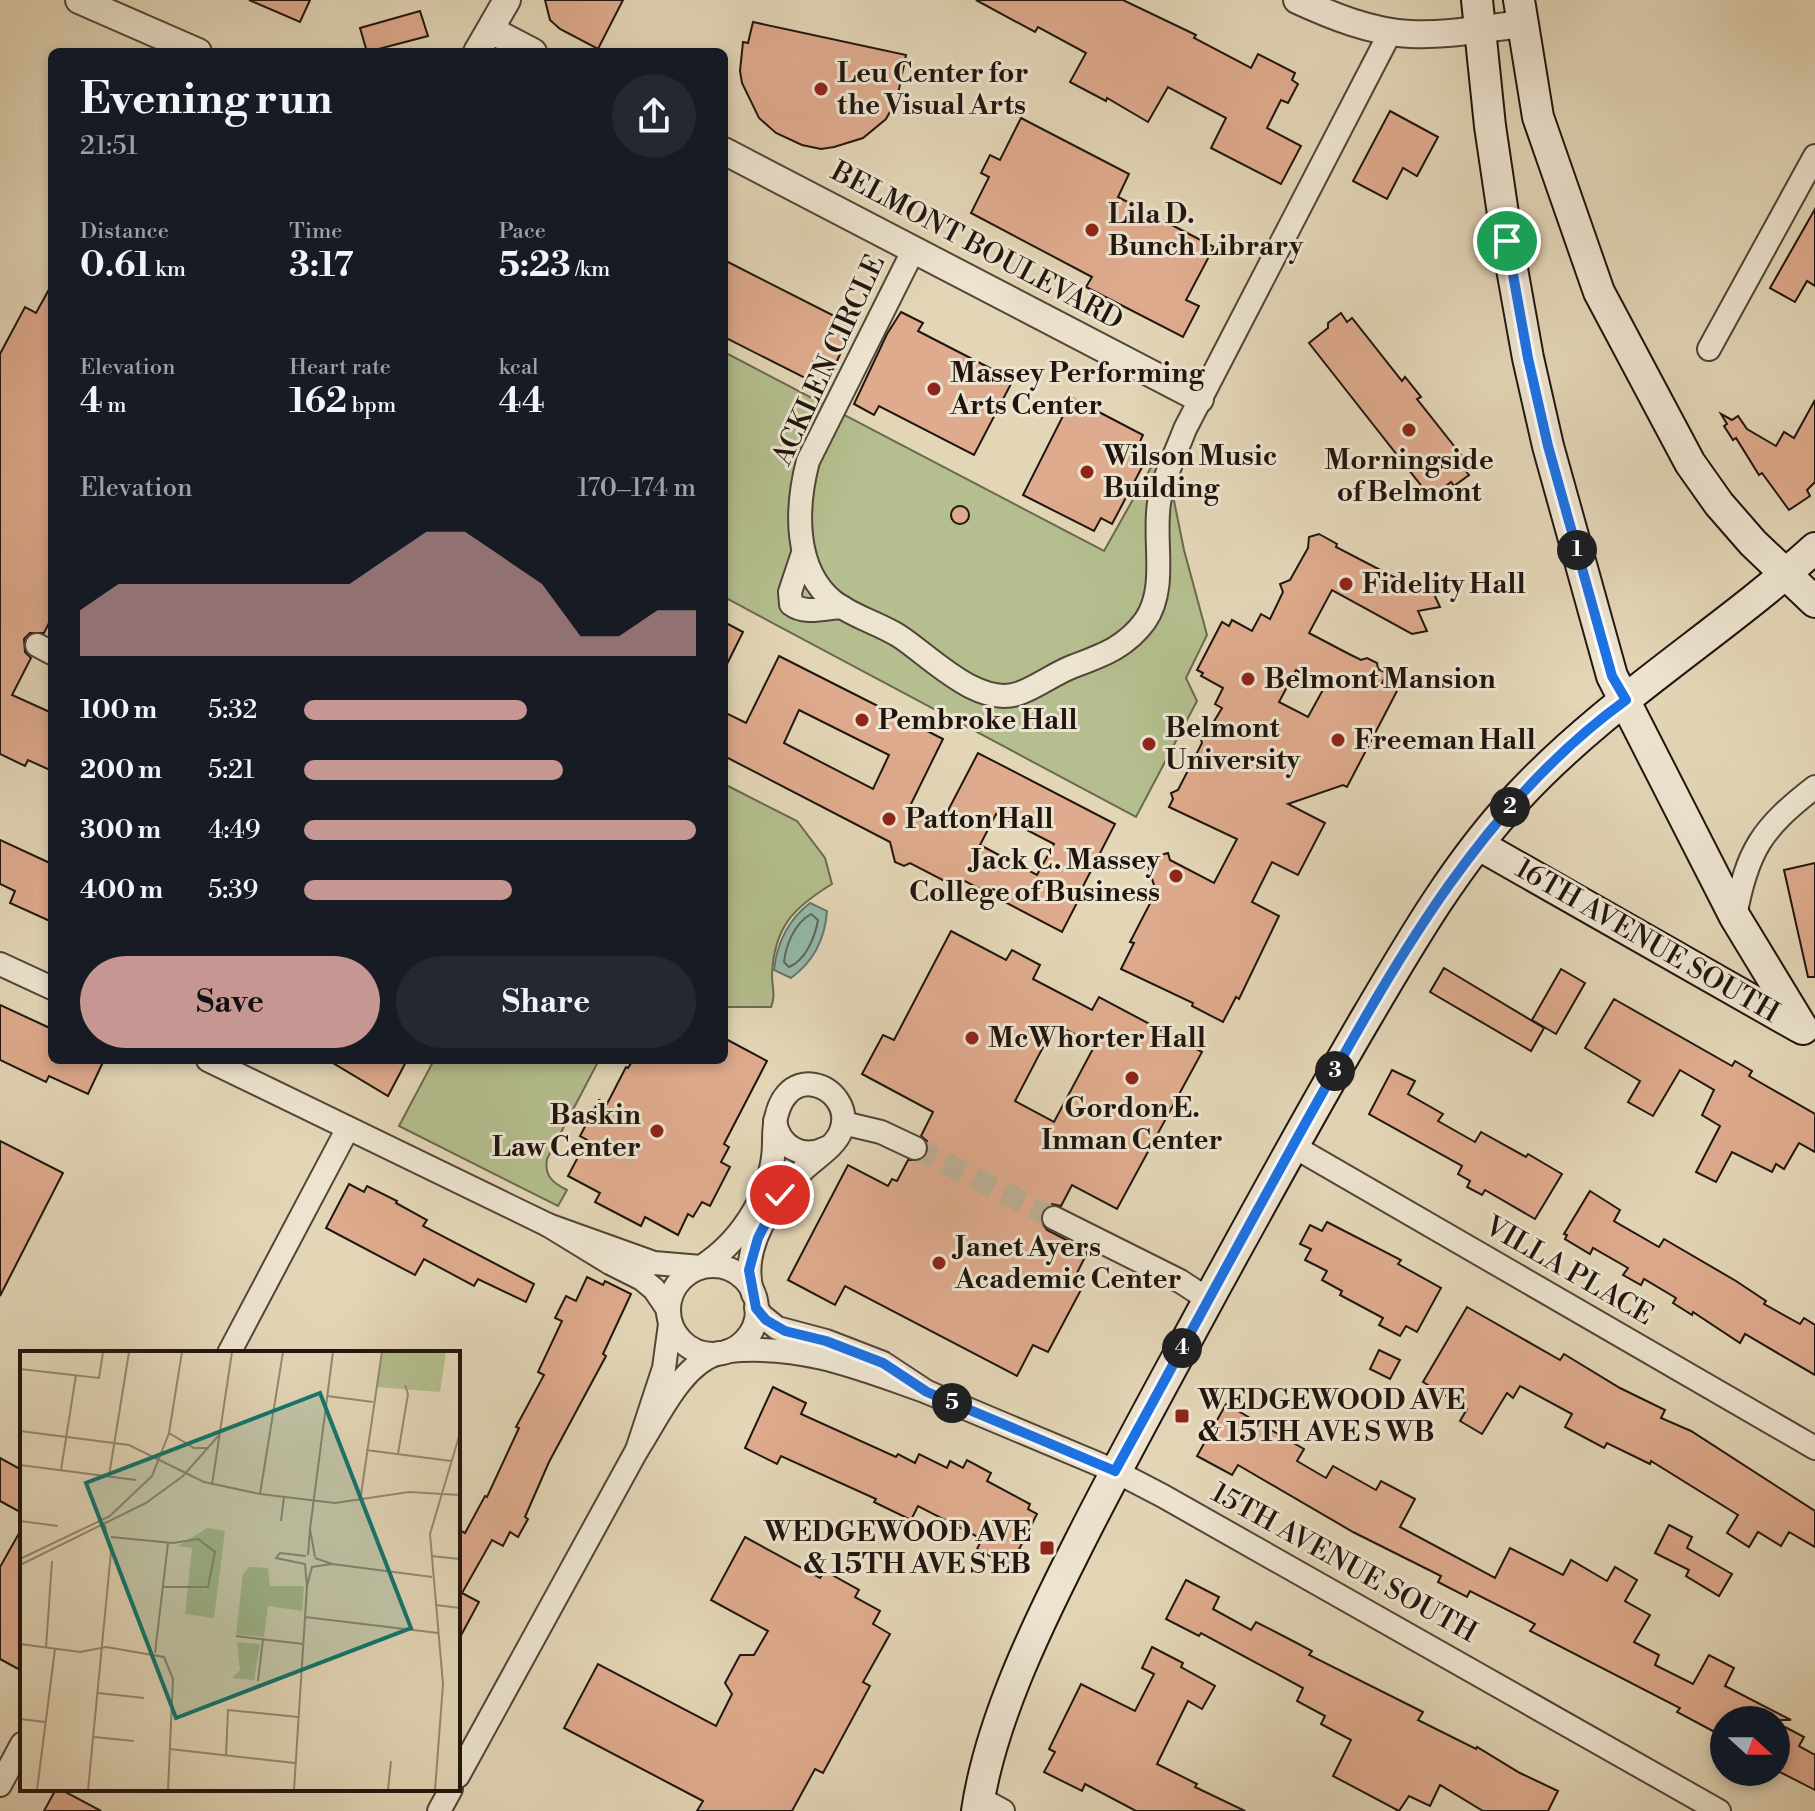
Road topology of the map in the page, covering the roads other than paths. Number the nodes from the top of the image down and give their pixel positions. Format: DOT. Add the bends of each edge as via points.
graph roads {
  1 [pos="79,0"];
  2 [pos="507,0"];
  3 [pos="1297,0"];
  4 [pos="1521,12"];
  5 [pos="1478,14"];
  6 [pos="1391,31"];
  7 [pos="484,41"];
  8 [pos="189,48"];
  9 [pos="515,48"];
  10 [pos="728,153"];
  11 [pos="1815,156"];
  12 [pos="1809,180"];
  13 [pos="914,249"];
  14 [pos="1709,349"];
  15 [pos="1200,399"];
  16 [pos="1815,548"];
  17 [pos="803,553"];
  18 [pos="1785,575"];
  19 [pos="1815,602"];
  20 [pos="842,607"];
  21 [pos="1626,700"];
  22 [pos="1815,787"];
  23 [pos="1479,845"];
  24 [pos="1735,917"];
  25 [pos="0,964"];
  26 [pos="48,986"];
  27 [pos="1809,1033"];
  28 [pos="216,1064"];
  29 [pos="775,1116"];
  30 [pos="843,1123"];
  31 [pos="348,1128"];
  32 [pos="832,1144"];
  33 [pos="1293,1146"];
  34 [pos="915,1148"];
  35 [pos="1054,1218"];
  36 [pos="548,1225"];
  37 [pos="701,1267"];
  38 [pos="1209,1300"];
  39 [pos="755,1301"];
  40 [pos="669,1315"];
  41 [pos="230,1351"];
  42 [pos="723,1352"];
  43 [pos="927,1392"];
  44 [pos="1815,1448"];
  45 [pos="637,1450"];
  46 [pos="1115,1471"];
  47 [pos="20,1748"];
  48 [pos="460,1772"];
  49 [pos="0,1785"];
  50 [pos="450,1791"];
  51 [pos="986,1807"];
  52 [pos="439,1811"];
  53 [pos="1719,1811"];
  1 -- 8 [label="street"];
  2 -- 7 [label="street"];
  3 -- 6 [label="street"];
  4 -- 5 [label="street"];
  4 -- 18 [label="main road" via="1538,117 1599,292 1690,463 1719,504"];
  5 -- 6 [label="street" via="1433,34"];
  5 -- 21 [label="main road" via="1504,227 1531,373 1612,676"];
  6 -- 15 [label="street, ACKLEN CIRCLE"];
  7 -- 9 [label="street"];
  10 -- 13 [label="street, BELMONT BOULEVARD"];
  11 -- 12 [label="street"];
  12 -- 14 [label="street"];
  13 -- 15 [label="street, BELMONT BOULEVARD"];
  13 -- 17 [label="street, ACKLEN CIRCLE" via="808,461 801,501"];
  15 -- 20 [label="street, ACKLEN CIRCLE" via="1160,498 1155,603 1133,635 1108,654 1022,692 994,694 954,677 899,636"];
  16 -- 18 [label="main road"];
  17 -- 20 [label="street, ACKLEN CIRCLE" via="824,590"];
  17 -- 20 [label="street" via="791,604 809,610"];
  18 -- 19 [label="main road"];
  18 -- 21 [label="main road"];
  21 -- 23 [label="main road" via="1554,760"];
  21 -- 24 [label="main road"];
  22 -- 24 [label="street" via="1783,812 1754,848"];
  23 -- 27 [label="main road, 16TH AVENUE SOUTH"];
  23 -- 33 [label="main road" via="1434,904"];
  24 -- 27 [label="main road"];
  25 -- 26 [label="street"];
  28 -- 31 [label="street"];
  29 -- 30 [label="street" via="785,1095 801,1086 824,1088 840,1103"];
  29 -- 32 [label="street" via="780,1136 791,1148 811,1153"];
  29 -- 37 [label="street" via="773,1156 762,1192 735,1240"];
  30 -- 32 [label="street"];
  30 -- 34 [label="street"];
  31 -- 36 [label="street"];
  31 -- 41 [label="street"];
  32 -- 39 [label="street" via="787,1185 767,1217 751,1259"];
  33 -- 38 [label="main road"];
  33 -- 44 [label="street, VILLA PLACE"];
  35 -- 38 [label="street"];
  36 -- 37 [label="street" via="654,1263"];
  36 -- 40 [label="street" via="648,1283"];
  37 -- 39 [label="street" via="737,1273"];
  37 -- 40 [label="street" via="678,1283"];
  38 -- 46 [label="main road"];
  39 -- 42 [label="street" via="748,1336"];
  39 -- 43 [label="street, 15TH AVENUE SOUTH" via="777,1328 883,1363"];
  40 -- 42 [label="street" via="685,1343 701,1352"];
  40 -- 45 [label="street" via="664,1368"];
  42 -- 43 [label="street, 15TH AVENUE SOUTH" via="771,1349 809,1354"];
  42 -- 45 [label="street" via="701,1359 685,1375"];
  43 -- 46 [label="street, 15TH AVENUE SOUTH"];
  45 -- 48 [label="street"];
  46 -- 51 [label="main road" via="1035,1629 1003,1713"];
  46 -- 53 [label="street, 15TH AVENUE SOUTH"];
  47 -- 49 [label="street"];
  50 -- 52 [label="street"];
}
